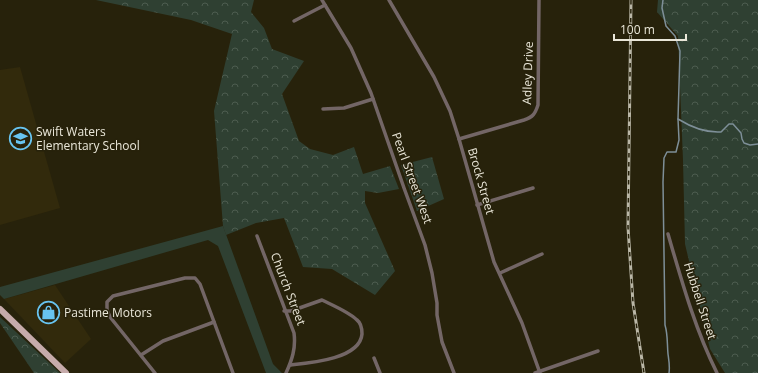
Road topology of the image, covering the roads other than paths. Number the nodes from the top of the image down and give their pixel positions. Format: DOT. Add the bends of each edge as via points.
graph roads {
  1 [pos="322,0"];
  2 [pos="389,0"];
  3 [pos="540,0"];
  4 [pos="325,5"];
  5 [pos="294,21"];
  6 [pos="373,99"];
  7 [pos="323,109"];
  8 [pos="459,138"];
  9 [pos="534,188"];
  10 [pos="477,205"];
  11 [pos="668,234"];
  12 [pos="257,236"];
  13 [pos="542,254"];
  14 [pos="500,273"];
  15 [pos="0,309"];
  16 [pos="284,311"];
  17 [pos="214,322"];
  18 [pos="598,351"];
  19 [pos="140,355"];
  20 [pos="374,358"];
  21 [pos="290,365"];
  22 [pos="540,372"];
  23 [pos="66,373"];
  24 [pos="155,373"];
  25 [pos="233,373"];
  26 [pos="286,373"];
  27 [pos="380,373"];
  28 [pos="454,373"];
  29 [pos="534,373"];
  30 [pos="717,373"];
  1 -- 4 [label="street, Pearl Street West"];
  2 -- 8 [label="street, Brock Street" via="434,77"];
  3 -- 8 [label="street, Adley Drive" via="536,112 524,120"];
  4 -- 5 [label="street"];
  4 -- 6 [label="street, Pearl Street West" via="351,48"];
  6 -- 7 [label="street" via="344,108"];
  6 -- 28 [label="street, Pearl Street West" via="425,245 432,273 442,342"];
  8 -- 10 [label="street, Brock Street"];
  9 -- 10 [label="street"];
  10 -- 14 [label="street, Brock Street" via="494,262"];
  11 -- 30 [label="street, Hubbell Street" via="697,327"];
  12 -- 16 [label="street, Church Street"];
  13 -- 14 [label="street"];
  14 -- 22 [label="street, Brock Street"];
  15 -- 23 [label="main road"];
  16 -- 21 [label="street, Church Street" via="294,333 295,344"];
  16 -- 21 [label="street" via="322,300 358,320 362,327 360,342 348,353 320,361"];
  17 -- 19 [label="street" via="162,341"];
  17 -- 19 [label="street" via="200,284 195,278 185,278 113,296 107,302 110,317"];
  17 -- 25 [label="street"];
  18 -- 22 [label="street"];
  19 -- 24 [label="street"];
  20 -- 27 [label="street"];
  21 -- 26 [label="street, Church Street"];
  22 -- 29 [label="street"];
}
